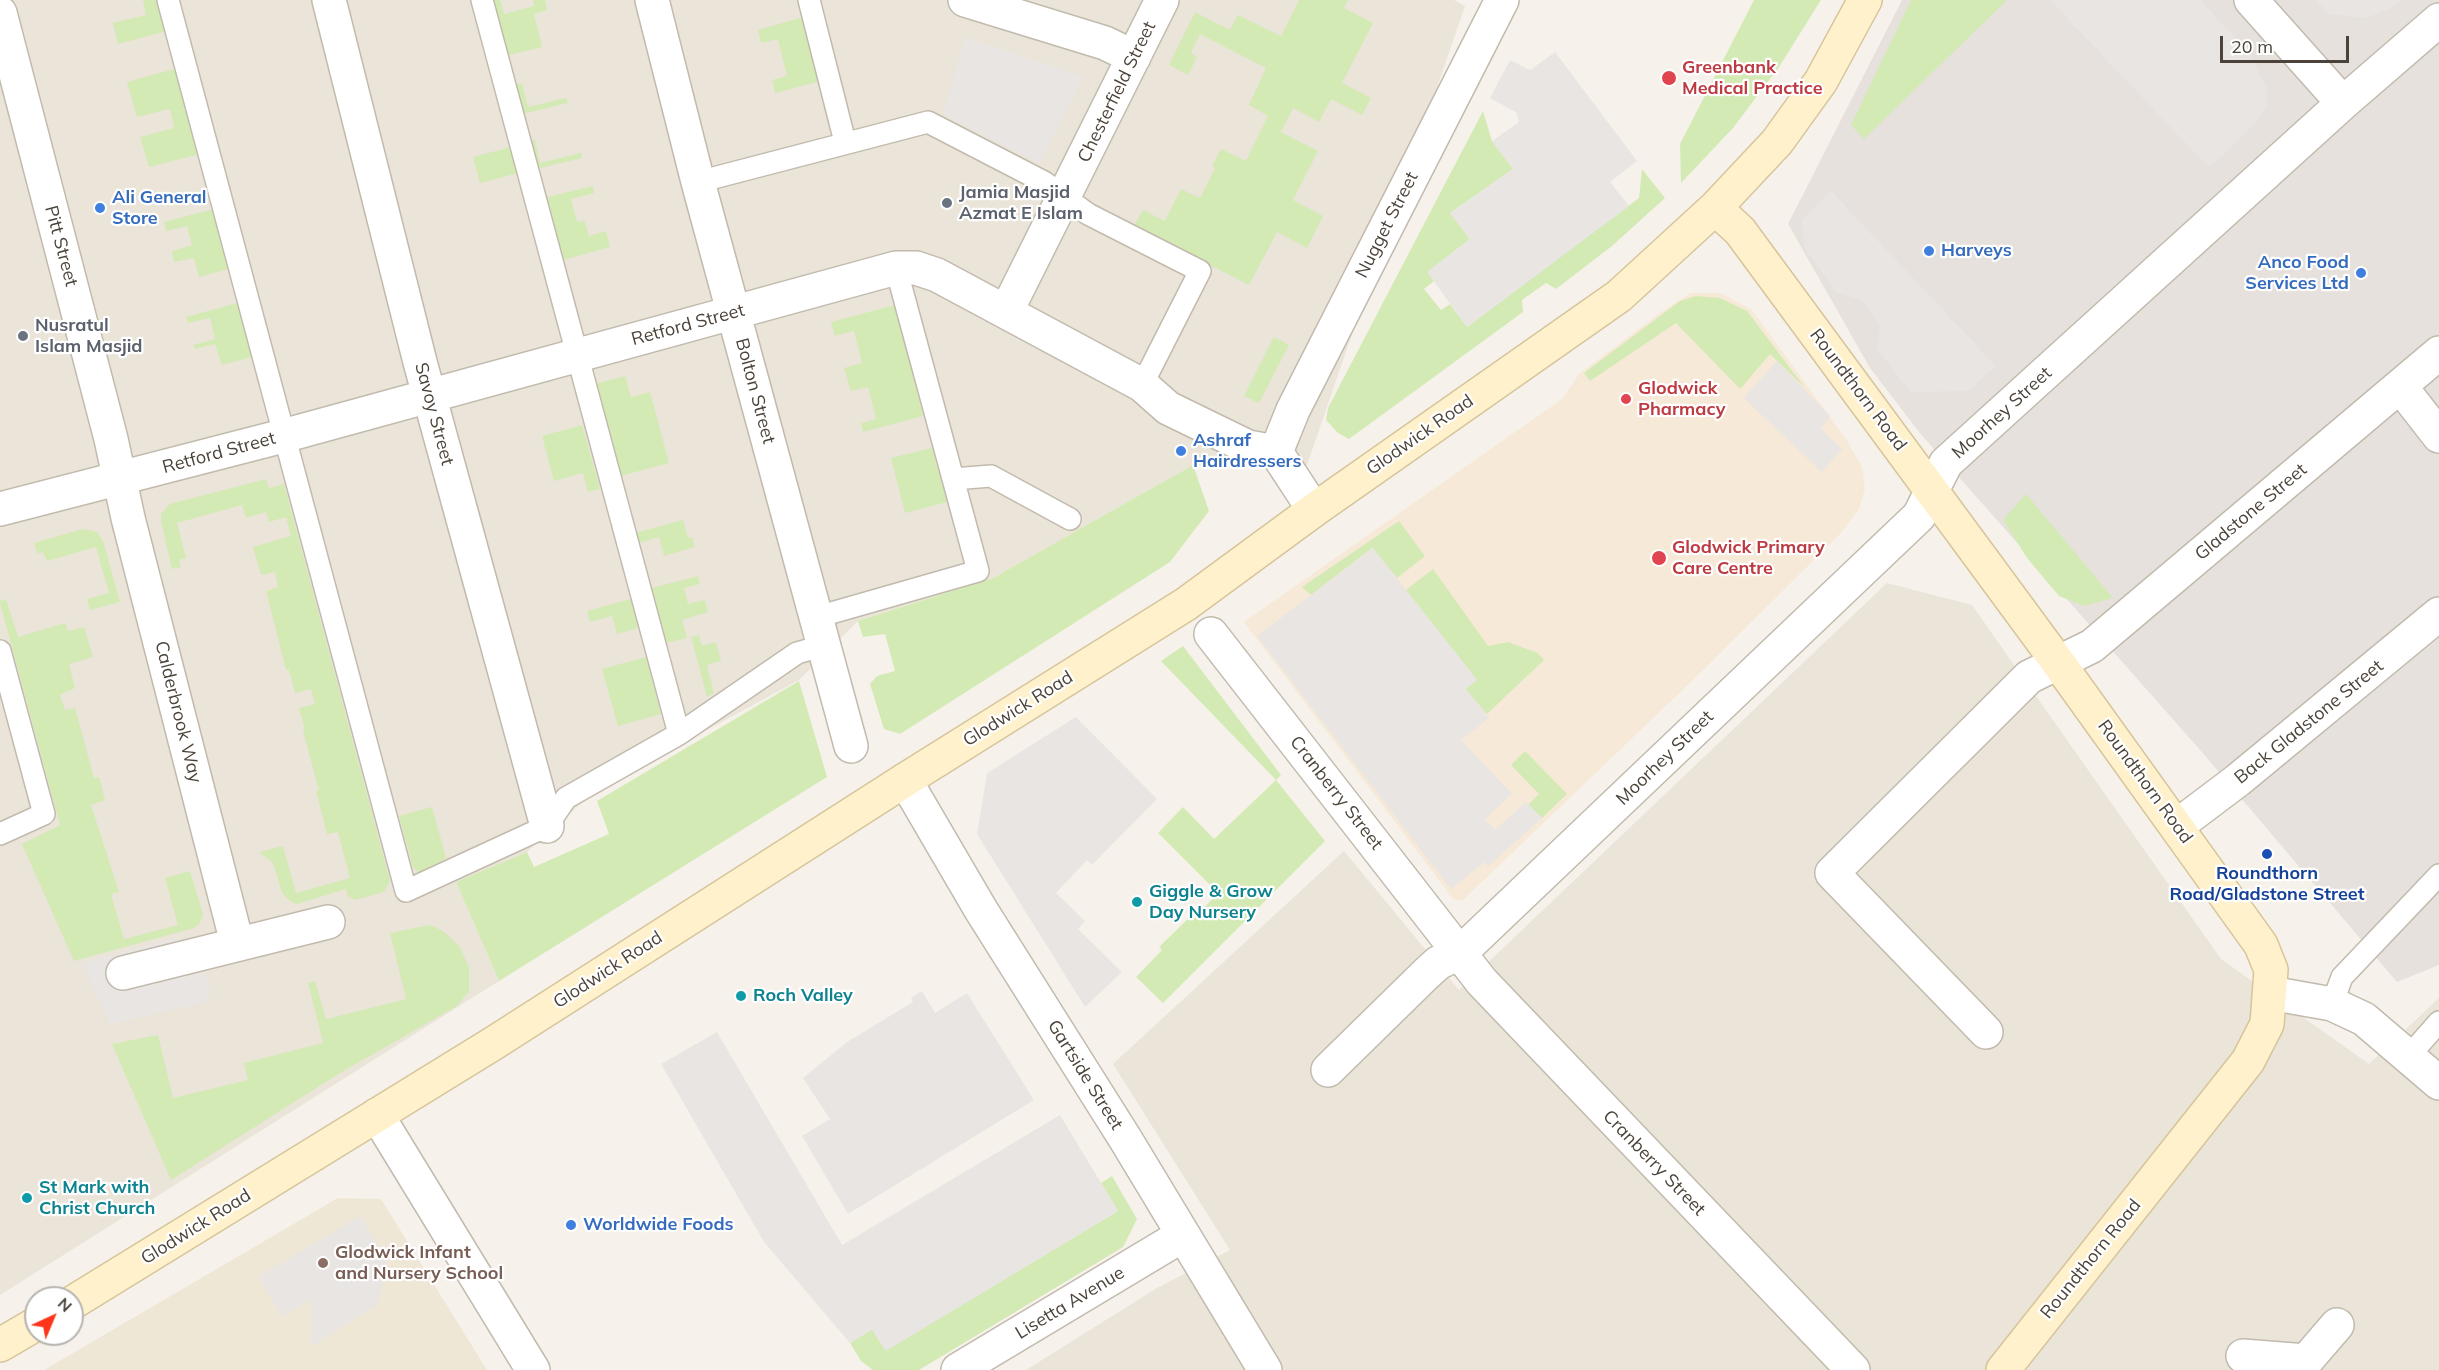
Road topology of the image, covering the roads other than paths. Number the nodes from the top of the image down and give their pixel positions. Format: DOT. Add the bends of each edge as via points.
graph roads {
  1 [pos="168,0"];
  2 [pos="329,0"];
  3 [pos="482,0"];
  4 [pos="652,0"];
  5 [pos="809,0"];
  6 [pos="965,0"];
  7 [pos="1162,0"];
  8 [pos="1502,0"];
  9 [pos="1865,0"];
  10 [pos="2251,0"];
  11 [pos="0,13"];
  12 [pos="2439,21"];
  13 [pos="1134,57"];
  14 [pos="2343,103"];
  15 [pos="845,142"];
  16 [pos="698,182"];
  17 [pos="1066,196"];
  18 [pos="1715,208"];
  19 [pos="896,268"];
  20 [pos="1006,312"];
  21 [pos="734,313"];
  22 [pos="2439,353"];
  23 [pos="577,355"];
  24 [pos="1142,385"];
  25 [pos="2400,386"];
  26 [pos="429,395"];
  27 [pos="283,436"];
  28 [pos="2439,436"];
  29 [pos="1276,452"];
  30 [pos="953,479"];
  31 [pos="119,480"];
  32 [pos="1932,490"];
  33 [pos="0,509"];
  34 [pos="1314,510"];
  35 [pos="1070,519"];
  36 [pos="2439,614"];
  37 [pos="821,631"];
  38 [pos="1211,634"];
  39 [pos="0,651"];
  40 [pos="2057,661"];
  41 [pos="5,694"];
  42 [pos="679,734"];
  43 [pos="851,746"];
  44 [pos="905,780"];
  45 [pos="547,826"];
  46 [pos="2177,826"];
  47 [pos="0,834"];
  48 [pos="2439,875"];
  49 [pos="328,922"];
  50 [pos="237,943"];
  51 [pos="1461,952"];
  52 [pos="123,973"];
  53 [pos="2270,993"];
  54 [pos="2332,1004"];
  55 [pos="2439,1022"];
  56 [pos="1986,1032"];
  57 [pos="2408,1057"];
  58 [pos="1328,1071"];
  59 [pos="2439,1083"];
  60 [pos="377,1115"];
  61 [pos="1183,1235"];
  62 [pos="84,1296"];
  63 [pos="2337,1325"];
  64 [pos="24,1331"];
  65 [pos="0,1346"];
  66 [pos="2244,1356"];
  67 [pos="2308,1366"];
  68 [pos="533,1370"];
  69 [pos="958,1370"];
  70 [pos="1265,1370"];
  71 [pos="1853,1370"];
  72 [pos="2002,1370"];
  1 -- 27 [label="lane"];
  2 -- 26 [label="street, Savoy Street"];
  3 -- 23 [label="lane"];
  4 -- 16 [label="street, Bolton Street"];
  5 -- 15 [label="lane"];
  6 -- 13 [label="street" via="1105,43"];
  7 -- 13 [label="street, Chesterfield Street"];
  8 -- 29 [label="street, Nugget Street" via="1293,410"];
  9 -- 18 [label="main road, Glodwick Road" via="1821,81 1796,116"];
  10 -- 14 [label="street"];
  11 -- 31 [label="street, Pitt Street"];
  12 -- 14 [label="street, Moorhey Street"];
  13 -- 17 [label="street, Chesterfield Street"];
  14 -- 32 [label="street, Moorhey Street" via="1946,463"];
  15 -- 16 [label="lane"];
  15 -- 17 [label="lane" via="928,122"];
  16 -- 21 [label="street, Bolton Street"];
  17 -- 20 [label="street, Chesterfield Street"];
  17 -- 24 [label="lane" via="1088,214 1200,271"];
  18 -- 32 [label="main road, Roundthorn Road" via="1740,231"];
  18 -- 34 [label="main road, Glodwick Road" via="1619,296"];
  19 -- 20 [label="street, Retford Street" via="916,268 937,275"];
  19 -- 21 [label="street, Retford Street"];
  19 -- 30 [label="lane"];
  20 -- 24 [label="street, Retford Street"];
  21 -- 23 [label="street, Retford Street"];
  21 -- 37 [label="street, Bolton Street"];
  22 -- 25 [label="street, Gladstone Street"];
  23 -- 26 [label="street, Retford Street"];
  23 -- 42 [label="lane"];
  24 -- 29 [label="street, Retford Street" via="1168,408 1248,447"];
  25 -- 28 [label="street"];
  25 -- 40 [label="street, Gladstone Street" via="2092,646"];
  26 -- 27 [label="street, Retford Street"];
  26 -- 45 [label="street, Savoy Street"];
  27 -- 31 [label="street, Retford Street"];
  27 -- 45 [label="lane" via="406,891"];
  29 -- 34 [label="street"];
  30 -- 35 [label="lane" via="991,476"];
  30 -- 37 [label="lane" via="978,571"];
  31 -- 33 [label="street, Retford Street"];
  31 -- 50 [label="street, Calderbrook Way"];
  32 -- 40 [label="main road, Roundthorn Road"];
  32 -- 51 [label="street, Moorhey Street" via="1919,516"];
  34 -- 44 [label="main road, Glodwick Road" via="1186,604"];
  36 -- 46 [label="street, Back Gladstone Street"];
  37 -- 42 [label="lane" via="797,653"];
  37 -- 43 [label="street, Bolton Street"];
  38 -- 51 [label="street, Cranberry Street"];
  39 -- 41 [label="lane"];
  40 -- 46 [label="main road, Roundthorn Road"];
  40 -- 56 [label="street, Gladstone Street" via="2029,677 1832,873"];
  41 -- 47 [label="lane" via="44,814"];
  42 -- 45 [label="lane" via="566,798"];
  44 -- 60 [label="main road, Glodwick Road"];
  44 -- 61 [label="street, Gartside Street"];
  46 -- 53 [label="main road, Roundthorn Road" via="2261,945 2271,970"];
  48 -- 54 [label="lane" via="2342,977"];
  49 -- 50 [label="street"];
  50 -- 52 [label="street"];
  51 -- 58 [label="street" via="1438,963"];
  51 -- 71 [label="street, Cranberry Street" via="1482,982 1552,1058"];
  53 -- 54 [label="street"];
  53 -- 72 [label="main road, Roundthorn Road" via="2267,1024 2248,1061"];
  54 -- 57 [label="street" via="2364,1019"];
  55 -- 57 [label="lane"];
  57 -- 59 [label="street"];
  60 -- 62 [label="main road, Glodwick Road"];
  60 -- 68 [label="street"];
  61 -- 69 [label="street, Lisetta Avenue"];
  61 -- 70 [label="street, Gartside Street"];
  63 -- 67 [label="street"];
  64 -- 65 [label="main road"];
  66 -- 67 [label="street"];
}
